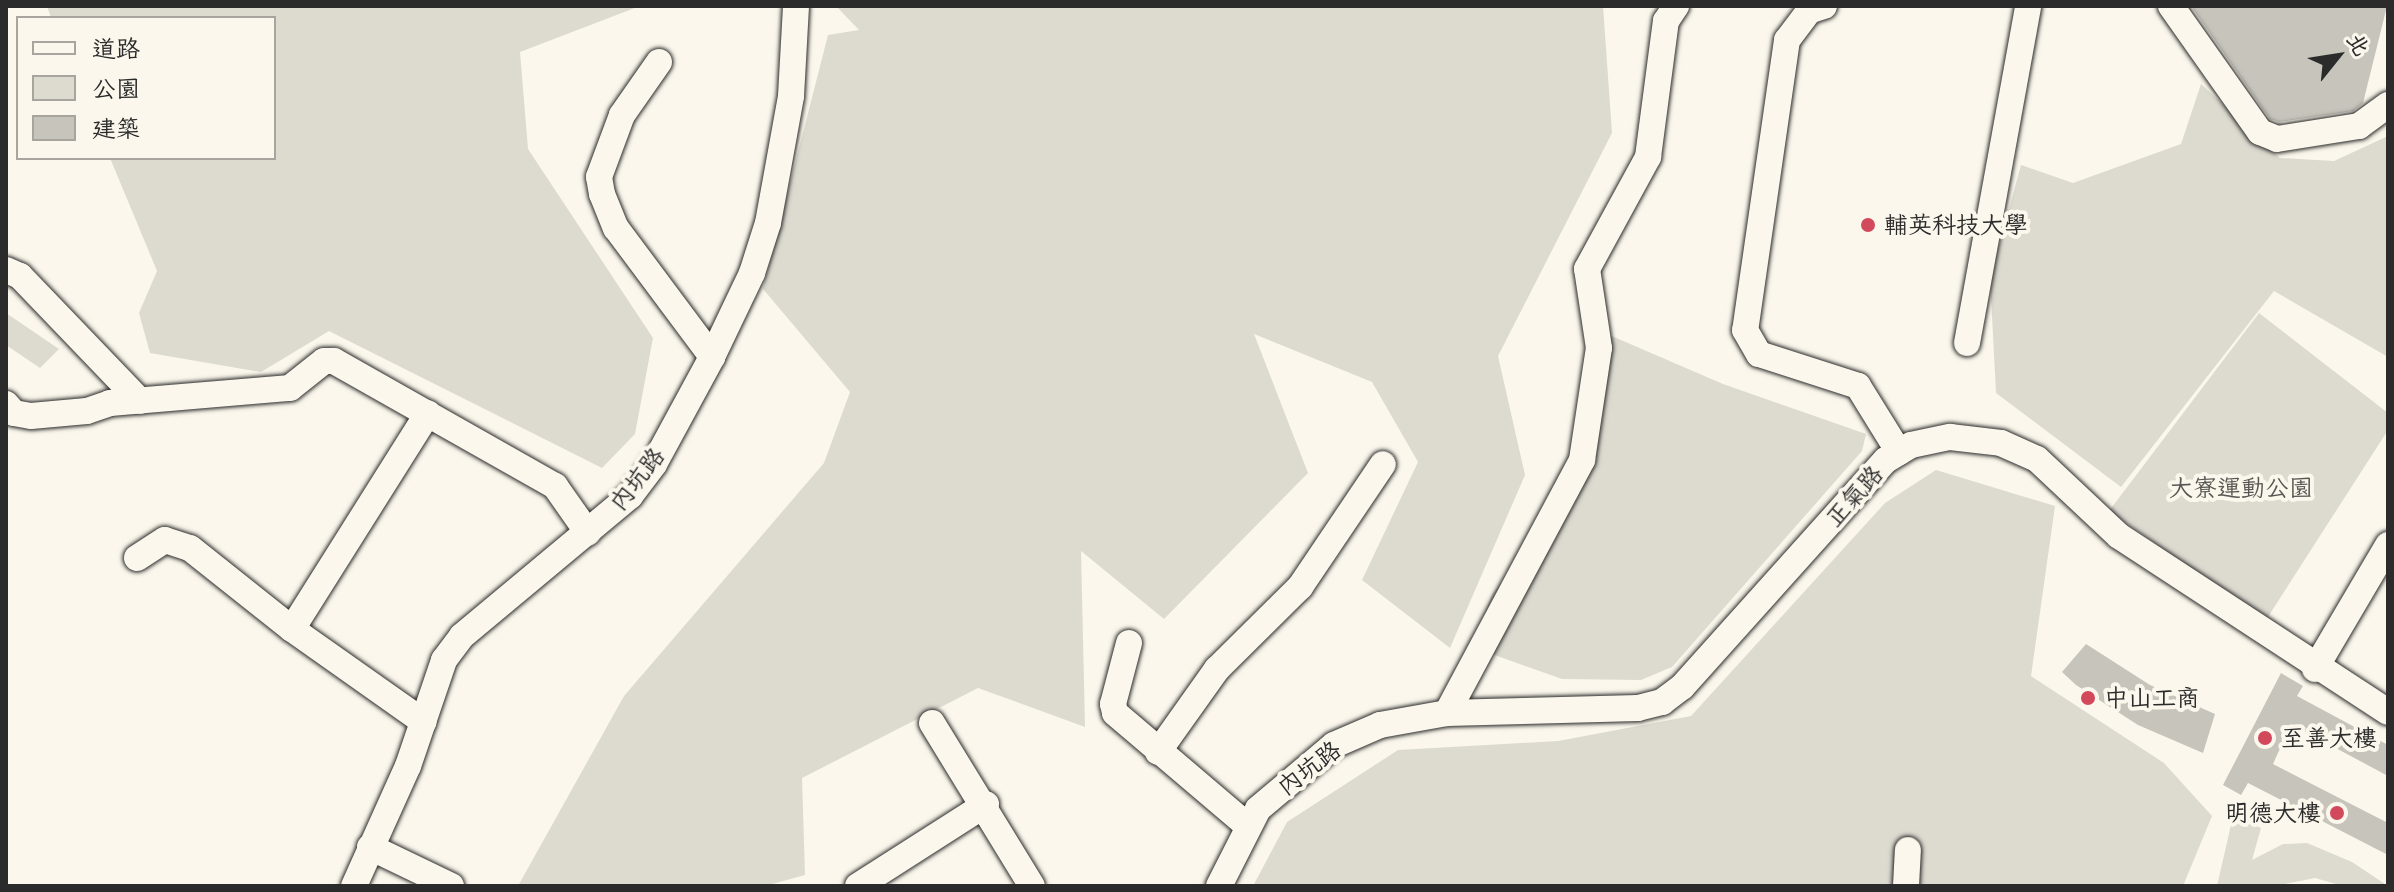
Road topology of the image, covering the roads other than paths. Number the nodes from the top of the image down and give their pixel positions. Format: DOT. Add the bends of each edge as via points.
graph roads {
  1 [pos="796,6"];
  2 [pos="1676,6"];
  3 [pos="1824,6"];
  4 [pos="2028,6"];
  5 [pos="2171,6"];
  6 [pos="659,62"];
  7 [pos="2388,105"];
  8 [pos="6,270"];
  9 [pos="1967,343"];
  10 [pos="712,357"];
  11 [pos="140,401"];
  12 [pos="6,404"];
  13 [pos="428,413"];
  14 [pos="1899,452"];
  15 [pos="1383,464"];
  16 [pos="588,533"];
  17 [pos="2388,545"];
  18 [pos="137,558"];
  19 [pos="292,629"];
  20 [pos="1129,643"];
  21 [pos="2315,669"];
  22 [pos="2388,712"];
  23 [pos="1447,713"];
  24 [pos="424,722"];
  25 [pos="932,723"];
  26 [pos="1158,752"];
  27 [pos="986,804"];
  28 [pos="1248,826"];
  29 [pos="370,847"];
  30 [pos="1908,850"];
  31 [pos="354,886"];
  32 [pos="451,886"];
  33 [pos="858,886"];
  34 [pos="1032,886"];
  35 [pos="1219,886"];
  36 [pos="1906,886"];
  1 -- 10 [label="street, 內坑路" via="791,96 768,223 752,273"];
  2 -- 23 [label="street" via="1666,21 1648,157 1587,269 1599,348 1582,460"];
  3 -- 14 [label="street" via="1809,11 1787,40 1745,330 1759,354 1858,386"];
  4 -- 9 [label="street"];
  5 -- 7 [label="street" via="2260,132 2277,139 2359,126"];
  6 -- 10 [label="street" via="622,115 599,177 602,194 616,228"];
  8 -- 11 [label="street" via="20,276"];
  10 -- 16 [label="street, 內坑路" via="654,464 630,496"];
  11 -- 12 [label="street" via="31,416 14,413"];
  11 -- 13 [label="street" via="290,388 324,361 334,361"];
  13 -- 16 [label="street" via="555,486"];
  13 -- 19 [label="street"];
  14 -- 21 [label="street, 正氣路" via="1950,437 2001,443 2037,459 2119,536"];
  14 -- 23 [label="street, 正氣路" via="1886,460 1682,687 1662,702 1638,708"];
  15 -- 26 [label="street" via="1307,578 1217,669"];
  16 -- 24 [label="street, 內坑路" via="462,636 444,660"];
  17 -- 21 [label="street"];
  18 -- 19 [label="street" via="165,540 190,548"];
  19 -- 24 [label="street"];
  20 -- 26 [label="street" via="1115,713"];
  21 -- 22 [label="street, 正氣路"];
  23 -- 28 [label="street, 內坑路" via="1380,725 1334,745 1294,773"];
  24 -- 29 [label="street, 內坑路"];
  25 -- 27 [label="street"];
  26 -- 28 [label="street"];
  27 -- 33 [label="street"];
  27 -- 34 [label="street"];
  28 -- 35 [label="street, 內坑路"];
  29 -- 31 [label="street, 內坑路"];
  29 -- 32 [label="street"];
  30 -- 36 [label="street"];
}
